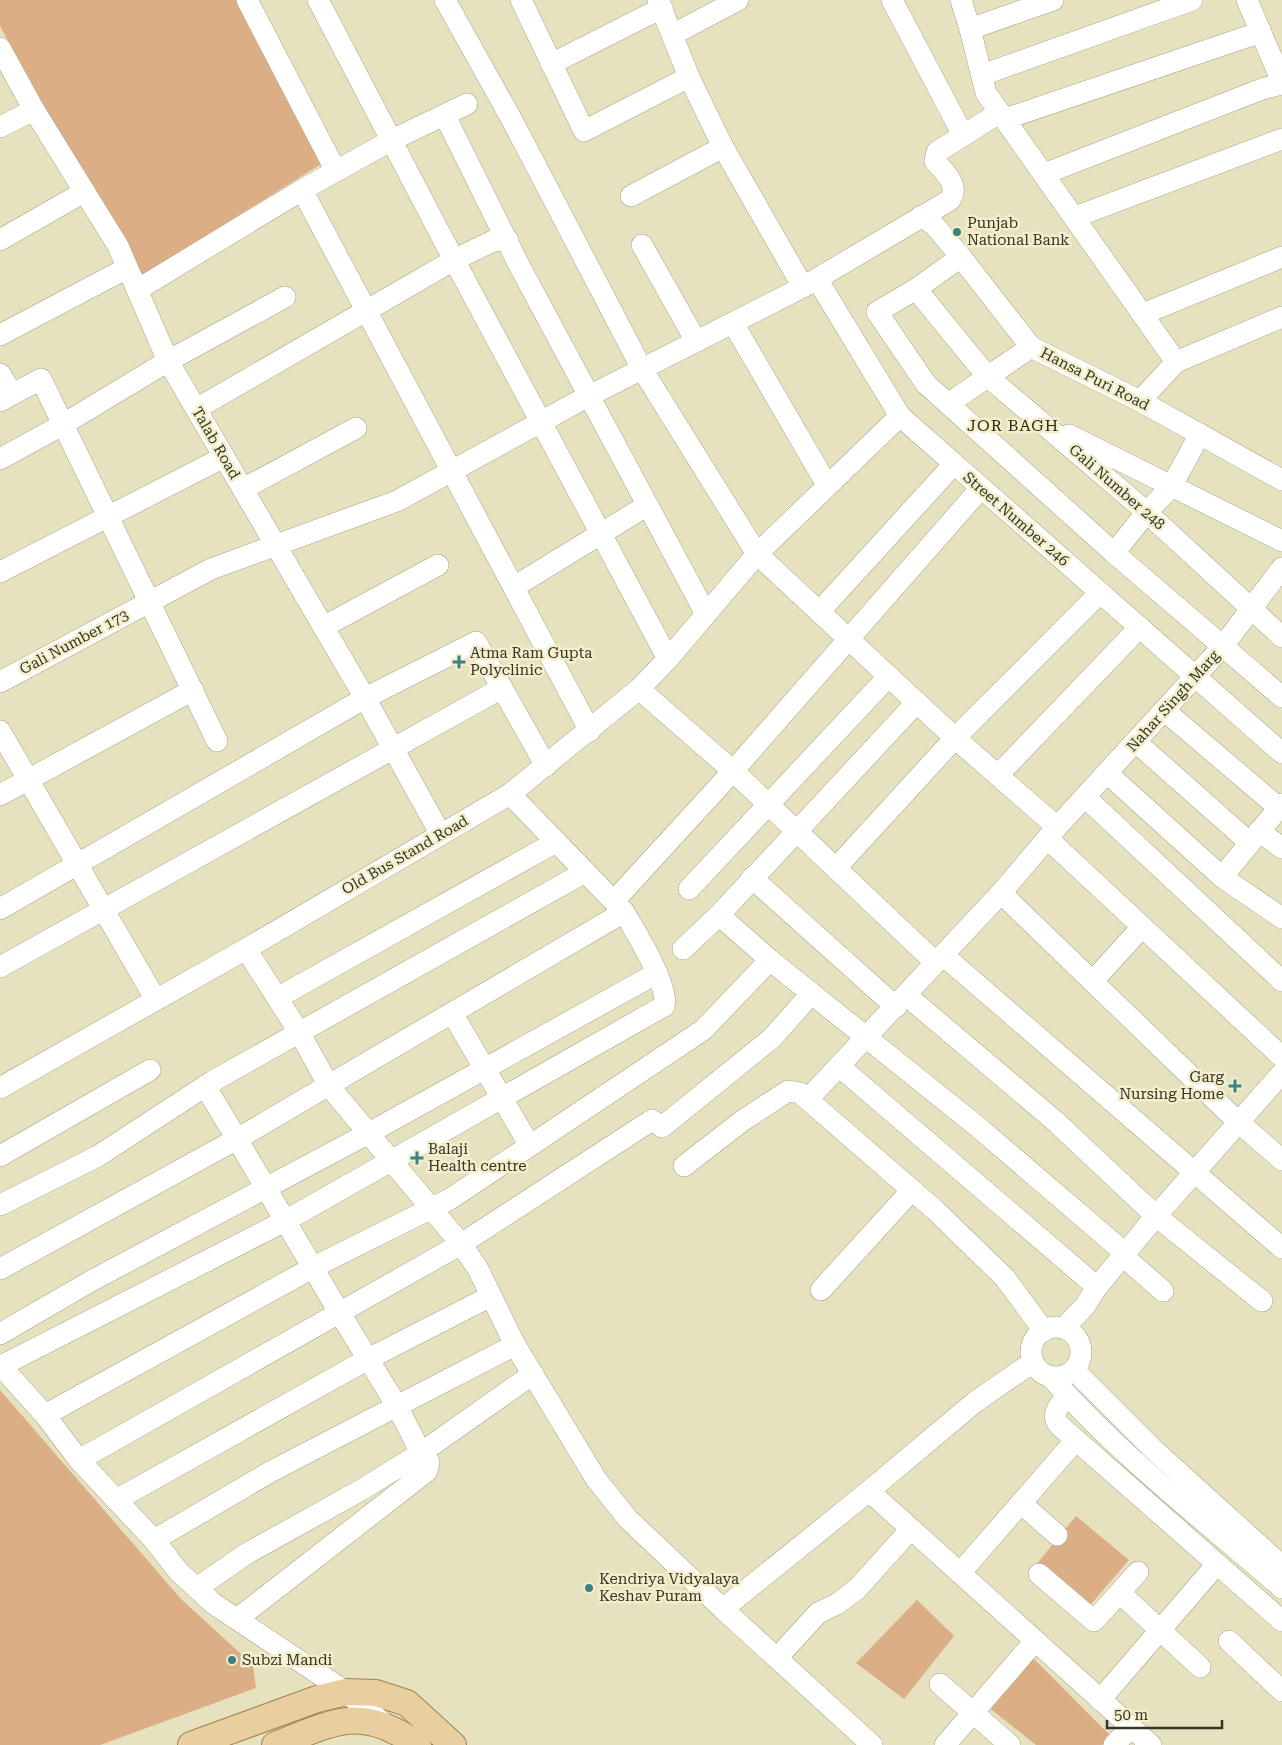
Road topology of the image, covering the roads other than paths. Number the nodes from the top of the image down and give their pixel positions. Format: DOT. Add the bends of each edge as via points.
graph roads {
  1 [pos="248,0"];
  2 [pos="318,0"];
  3 [pos="445,0"];
  4 [pos="521,0"];
  5 [pos="738,0"];
  6 [pos="892,0"];
  7 [pos="961,0"];
  8 [pos="1053,0"];
  9 [pos="1192,0"];
  10 [pos="1248,0"];
  11 [pos="660,4"];
  12 [pos="970,29"];
  13 [pos="672,34"];
  14 [pos="1270,39"];
  15 [pos="2,58"];
  16 [pos="551,64"];
  17 [pos="982,75"];
  18 [pos="689,77"];
  19 [pos="1282,83"];
  20 [pos="467,104"];
  21 [pos="34,110"];
  22 [pos="445,116"];
  23 [pos="1002,116"];
  24 [pos="0,126"];
  25 [pos="963,135"];
  26 [pos="1282,139"];
  27 [pos="392,140"];
  28 [pos="722,147"];
  29 [pos="336,171"];
  30 [pos="1044,174"];
  31 [pos="302,190"];
  32 [pos="84,192"];
  33 [pos="631,196"];
  34 [pos="922,216"];
  35 [pos="1075,217"];
  36 [pos="0,240"];
  37 [pos="508,240"];
  38 [pos="642,245"];
  39 [pos="1282,257"];
  40 [pos="961,258"];
  41 [pos="454,260"];
  42 [pos="127,268"];
  43 [pos="810,283"];
  44 [pos="916,289"];
  45 [pos="137,290"];
  46 [pos="285,297"];
  47 [pos="365,311"];
  48 [pos="1143,314"];
  49 [pos="1282,317"];
  50 [pos="733,323"];
  51 [pos="0,335"];
  52 [pos="696,341"];
  53 [pos="1031,347"];
  54 [pos="168,361"];
  55 [pos="1176,362"];
  56 [pos="642,369"];
  57 [pos="0,374"];
  58 [pos="986,376"];
  59 [pos="590,395"];
  60 [pos="6,398"];
  61 [pos="1140,400"];
  62 [pos="948,404"];
  63 [pos="196,409"];
  64 [pos="900,416"];
  65 [pos="1036,417"];
  66 [pos="540,422"];
  67 [pos="62,426"];
  68 [pos="356,428"];
  69 [pos="1200,434"];
  70 [pos="224,456"];
  71 [pos="0,459"];
  72 [pos="954,464"];
  73 [pos="450,471"];
  74 [pos="1282,480"];
  75 [pos="827,486"];
  76 [pos="1171,487"];
  77 [pos="981,488"];
  78 [pos="243,489"];
  79 [pos="646,506"];
  80 [pos="1147,512"];
  81 [pos="107,517"];
  82 [pos="600,534"];
  83 [pos="1282,541"];
  84 [pos="276,545"];
  85 [pos="1114,553"];
  86 [pos="757,554"];
  87 [pos="438,565"];
  88 [pos="0,572"];
  89 [pos="1280,575"];
  90 [pos="514,587"];
  91 [pos="1100,593"];
  92 [pos="149,602"];
  93 [pos="1250,609"];
  94 [pos="820,611"];
  95 [pos="706,614"];
  96 [pos="324,627"];
  97 [pos="1140,627"];
  98 [pos="1282,637"];
  99 [pos="850,638"];
  100 [pos="1223,646"];
  101 [pos="668,659"];
  102 [pos="890,676"];
  103 [pos="1196,676"];
  104 [pos="0,682"];
  105 [pos="502,688"];
  106 [pos="639,689"];
  107 [pos="193,690"];
  108 [pos="1282,697"];
  109 [pos="365,698"];
  110 [pos="917,702"];
  111 [pos="1164,710"];
  112 [pos="0,731"];
  113 [pos="590,731"];
  114 [pos="956,738"];
  115 [pos="217,741"];
  116 [pos="1136,742"];
  117 [pos="392,748"];
  118 [pos="1282,753"];
  119 [pos="546,766"];
  120 [pos="733,771"];
  121 [pos="1107,773"];
  122 [pos="998,775"];
  123 [pos="29,780"];
  124 [pos="510,794"];
  125 [pos="0,795"];
  126 [pos="1085,797"];
  127 [pos="768,805"];
  128 [pos="1280,806"];
  129 [pos="796,831"];
  130 [pos="440,833"];
  131 [pos="1052,833"];
  132 [pos="1254,837"];
  133 [pos="556,842"];
  134 [pos="1282,848"];
  135 [pos="79,865"];
  136 [pos="836,868"];
  137 [pos="585,872"];
  138 [pos="1222,876"];
  139 [pos="752,878"];
  140 [pos="689,889"];
  141 [pos="1001,893"];
  142 [pos="619,906"];
  143 [pos="104,907"];
  144 [pos="0,909"];
  145 [pos="718,916"];
  146 [pos="1282,918"];
  147 [pos="1141,928"];
  148 [pos="246,949"];
  149 [pos="683,949"];
  150 [pos="940,959"];
  151 [pos="770,960"];
  152 [pos="0,967"];
  153 [pos="657,974"];
  154 [pos="1092,981"];
  155 [pos="1282,981"];
  156 [pos="811,994"];
  157 [pos="277,998"];
  158 [pos="156,1000"];
  159 [pos="901,1001"];
  160 [pos="452,1013"];
  161 [pos="299,1032"];
  162 [pos="868,1037"];
  163 [pos="1282,1057"];
  164 [pos="840,1067"];
  165 [pos="484,1068"];
  166 [pos="150,1070"];
  167 [pos="1282,1073"];
  168 [pos="205,1086"];
  169 [pos="329,1086"];
  170 [pos="0,1088"];
  171 [pos="502,1098"];
  172 [pos="808,1099"];
  173 [pos="1240,1123"];
  174 [pos="368,1133"];
  175 [pos="237,1139"];
  176 [pos="530,1146"];
  177 [pos="0,1156"];
  178 [pos="392,1160"];
  179 [pos="1282,1160"];
  180 [pos="684,1166"];
  181 [pos="1195,1172"];
  182 [pos="266,1187"];
  183 [pos="912,1190"];
  184 [pos="0,1205"];
  185 [pos="431,1208"];
  186 [pos="1156,1216"];
  187 [pos="285,1221"];
  188 [pos="461,1244"];
  189 [pos="1282,1248"];
  190 [pos="1124,1254"];
  191 [pos="314,1267"];
  192 [pos="0,1269"];
  193 [pos="1097,1287"];
  194 [pos="821,1290"];
  195 [pos="1163,1291"];
  196 [pos="491,1296"];
  197 [pos="1262,1301"];
  198 [pos="339,1312"];
  199 [pos="1054,1330"];
  200 [pos="0,1334"];
  201 [pos="515,1346"];
  202 [pos="368,1359"];
  203 [pos="1033,1362"];
  204 [pos="0,1365"];
  205 [pos="1074,1370"];
  206 [pos="533,1374"];
  207 [pos="1051,1377"];
  208 [pos="1067,1396"];
  209 [pos="397,1406"];
  210 [pos="45,1415"];
  211 [pos="1075,1441"];
  212 [pos="421,1453"];
  213 [pos="79,1460"];
  214 [pos="869,1491"];
  215 [pos="116,1500"];
  216 [pos="1021,1504"];
  217 [pos="911,1529"];
  218 [pos="1057,1535"];
  219 [pos="154,1540"];
  220 [pos="1217,1564"];
  221 [pos="1282,1566"];
  222 [pos="1138,1572"];
  223 [pos="960,1574"];
  224 [pos="1039,1574"];
  225 [pos="197,1588"];
  226 [pos="1282,1588"];
  227 [pos="1120,1593"];
  228 [pos="723,1609"];
  229 [pos="237,1620"];
  230 [pos="1282,1621"];
  231 [pos="1159,1629"];
  232 [pos="1035,1641"];
  233 [pos="1229,1641"];
  234 [pos="777,1658"];
  235 [pos="1200,1667"];
  236 [pos="940,1684"];
  237 [pos="1282,1691"];
  238 [pos="346,1692"];
  239 [pos="1100,1700"];
  240 [pos="973,1713"];
  241 [pos="387,1726"];
  242 [pos="1130,1727"];
  243 [pos="191,1745"];
  244 [pos="275,1745"];
  245 [pos="418,1745"];
  246 [pos="453,1745"];
  247 [pos="872,1745"];
  248 [pos="945,1745"];
  249 [pos="1010,1745"];
  250 [pos="1114,1745"];
  251 [pos="1151,1745"];
  1 -- 29 [label="street"];
  2 -- 27 [label="street"];
  3 -- 56 [label="street" via="512,120"];
  4 -- 16 [label="street"];
  5 -- 13 [label="street"];
  6 -- 25 [label="street"];
  7 -- 12 [label="street"];
  8 -- 12 [label="street"];
  9 -- 17 [label="street"];
  10 -- 14 [label="street"];
  11 -- 13 [label="street, Street Number 246"];
  11 -- 16 [label="street"];
  12 -- 17 [label="street"];
  13 -- 18 [label="street, Street Number 246"];
  14 -- 19 [label="street"];
  14 -- 23 [label="street"];
  15 -- 21 [label="street, Talab Road"];
  16 -- 18 [label="street" via="584,131"];
  17 -- 23 [label="street" via="986,93"];
  18 -- 28 [label="street, Street Number 246"];
  19 -- 30 [label="street"];
  20 -- 22 [label="street"];
  21 -- 24 [label="street"];
  21 -- 32 [label="street, Talab Road"];
  22 -- 27 [label="street"];
  22 -- 37 [label="street"];
  23 -- 25 [label="street"];
  23 -- 30 [label="street"];
  25 -- 34 [label="street, Gali Number 173" via="935,156 935,161 953,185 954,194 950,200"];
  26 -- 35 [label="street"];
  27 -- 29 [label="street"];
  27 -- 41 [label="street"];
  28 -- 33 [label="street"];
  28 -- 43 [label="street, Street Number 246"];
  29 -- 31 [label="street"];
  30 -- 35 [label="street"];
  31 -- 45 [label="street"];
  31 -- 47 [label="street"];
  32 -- 36 [label="street"];
  32 -- 42 [label="street, Talab Road" via="118,246"];
  34 -- 40 [label="street, Hansa Puri Road" via="935,226"];
  34 -- 43 [label="street, Gali Number 173"];
  35 -- 48 [label="street"];
  37 -- 41 [label="street" via="493,242"];
  37 -- 59 [label="street"];
  38 -- 52 [label="street"];
  39 -- 48 [label="street"];
  40 -- 44 [label="street"];
  40 -- 53 [label="street, Hansa Puri Road"];
  41 -- 47 [label="street"];
  41 -- 66 [label="street"];
  42 -- 45 [label="street, Talab Road"];
  42 -- 51 [label="street"];
  43 -- 50 [label="street, Gali Number 173"];
  43 -- 64 [label="street, Street Number 246"];
  44 -- 58 [label="street, Gali Number 248"];
  44 -- 62 [label="street" via="877,312 926,384"];
  45 -- 54 [label="street, Talab Road"];
  46 -- 54 [label="street"];
  47 -- 63 [label="street"];
  47 -- 73 [label="street"];
  48 -- 55 [label="street"];
  49 -- 55 [label="street"];
  50 -- 52 [label="street, Gali Number 173"];
  50 -- 75 [label="street"];
  52 -- 56 [label="street, Gali Number 173"];
  53 -- 58 [label="street"];
  53 -- 61 [label="street, Hansa Puri Road"];
  54 -- 63 [label="street, Talab Road"];
  54 -- 67 [label="street"];
  55 -- 61 [label="street"];
  56 -- 59 [label="street, Gali Number 173"];
  56 -- 86 [label="street"];
  57 -- 60 [label="street"];
  58 -- 62 [label="street"];
  58 -- 65 [label="street, Gali Number 248"];
  59 -- 66 [label="street, Gali Number 173"];
  59 -- 79 [label="street"];
  60 -- 67 [label="street" via="41,379"];
  61 -- 69 [label="street, Hansa Puri Road"];
  62 -- 85 [label="street"];
  63 -- 70 [label="street, Talab Road"];
  64 -- 72 [label="street, Street Number 246"];
  64 -- 75 [label="street"];
  65 -- 76 [label="street"];
  65 -- 80 [label="street, Gali Number 248"];
  66 -- 73 [label="street, Gali Number 173"];
  66 -- 82 [label="street"];
  67 -- 71 [label="street"];
  67 -- 81 [label="street"];
  68 -- 78 [label="street"];
  69 -- 74 [label="street, Hansa Puri Road"];
  69 -- 76 [label="street"];
  70 -- 78 [label="street, Talab Road"];
  70 -- 81 [label="street"];
  72 -- 77 [label="street, Street Number 246"];
  72 -- 94 [label="street"];
  73 -- 84 [label="street, Gali Number 173" via="397,501"];
  73 -- 90 [label="street"];
  75 -- 86 [label="street"];
  76 -- 80 [label="street"];
  76 -- 83 [label="street"];
  77 -- 91 [label="street, Street Number 246"];
  77 -- 99 [label="street"];
  78 -- 84 [label="street, Talab Road"];
  79 -- 82 [label="street"];
  79 -- 95 [label="street"];
  80 -- 85 [label="street"];
  80 -- 93 [label="street, Gali Number 248"];
  81 -- 88 [label="street"];
  81 -- 92 [label="street"];
  82 -- 90 [label="street"];
  82 -- 101 [label="street"];
  84 -- 92 [label="street, Gali Number 173" via="211,569"];
  84 -- 96 [label="street, Talab Road"];
  85 -- 100 [label="street"];
  86 -- 94 [label="street"];
  86 -- 95 [label="street, Old Bus Stand Road"];
  87 -- 96 [label="street"];
  89 -- 93 [label="street, Nahar Singh Marg"];
  90 -- 113 [label="street"];
  91 -- 97 [label="street, Street Number 246"];
  91 -- 114 [label="street"];
  92 -- 104 [label="street, Gali Number 173"];
  92 -- 107 [label="street"];
  93 -- 98 [label="street, Gali Number 248"];
  93 -- 100 [label="street, Nahar Singh Marg"];
  94 -- 99 [label="street"];
  95 -- 101 [label="street, Old Bus Stand Road"];
  96 -- 109 [label="street, Talab Road"];
  97 -- 103 [label="street, Street Number 246"];
  97 -- 122 [label="street"];
  99 -- 102 [label="street"];
  99 -- 120 [label="street"];
  100 -- 103 [label="street, Nahar Singh Marg"];
  100 -- 108 [label="street"];
  101 -- 106 [label="street, Old Bus Stand Road"];
  102 -- 110 [label="street"];
  102 -- 127 [label="street"];
  103 -- 111 [label="street, Nahar Singh Marg"];
  103 -- 118 [label="street, Street Number 246"];
  105 -- 109 [label="street" via="476,642"];
  105 -- 117 [label="street"];
  105 -- 119 [label="street"];
  106 -- 113 [label="street, Old Bus Stand Road"];
  106 -- 120 [label="street"];
  107 -- 115 [label="street"];
  107 -- 123 [label="street"];
  109 -- 117 [label="street, Talab Road"];
  109 -- 135 [label="street"];
  110 -- 114 [label="street"];
  110 -- 129 [label="street"];
  111 -- 116 [label="street, Nahar Singh Marg"];
  111 -- 128 [label="street"];
  112 -- 123 [label="street"];
  113 -- 119 [label="street, Old Bus Stand Road"];
  114 -- 122 [label="street"];
  114 -- 136 [label="street"];
  116 -- 121 [label="street, Nahar Singh Marg"];
  116 -- 132 [label="street"];
  117 -- 130 [label="street, Talab Road"];
  117 -- 143 [label="street"];
  119 -- 124 [label="street, Old Bus Stand Road"];
  120 -- 127 [label="street"];
  120 -- 142 [label="street"];
  121 -- 126 [label="street, Nahar Singh Marg"];
  121 -- 138 [label="street"];
  122 -- 131 [label="street"];
  123 -- 125 [label="street"];
  123 -- 135 [label="street"];
  124 -- 130 [label="street, Old Bus Stand Road"];
  124 -- 133 [label="street"];
  126 -- 131 [label="street, Nahar Singh Marg"];
  126 -- 155 [label="street"];
  127 -- 129 [label="street"];
  127 -- 140 [label="street"];
  128 -- 132 [label="street"];
  129 -- 136 [label="street"];
  129 -- 139 [label="street"];
  130 -- 148 [label="street, Old Bus Stand Road"];
  131 -- 141 [label="street, Nahar Singh Marg"];
  131 -- 147 [label="street"];
  132 -- 134 [label="street"];
  132 -- 138 [label="street"];
  133 -- 137 [label="street"];
  133 -- 157 [label="street"];
  135 -- 143 [label="street"];
  135 -- 144 [label="street"];
  136 -- 150 [label="street"];
  137 -- 142 [label="street"];
  137 -- 161 [label="street"];
  138 -- 146 [label="street"];
  139 -- 145 [label="street"];
  139 -- 159 [label="street"];
  141 -- 150 [label="street, Nahar Singh Marg"];
  141 -- 154 [label="street"];
  142 -- 153 [label="street"];
  142 -- 160 [label="street"];
  143 -- 152 [label="street"];
  143 -- 158 [label="street"];
  145 -- 149 [label="street"];
  145 -- 151 [label="street"];
  147 -- 154 [label="street"];
  147 -- 163 [label="street"];
  148 -- 157 [label="street"];
  148 -- 158 [label="street, Old Bus Stand Road"];
  150 -- 159 [label="street, Nahar Singh Marg"];
  150 -- 181 [label="street"];
  151 -- 156 [label="street"];
  151 -- 176 [label="street" via="703,1030"];
  153 -- 165 [label="street"];
  153 -- 171 [label="street" via="666,998 664,1006"];
  154 -- 173 [label="street"];
  156 -- 162 [label="street"];
  156 -- 188 [label="street" via="772,1038 662,1127 652,1120"];
  157 -- 161 [label="street"];
  158 -- 170 [label="street, Old Bus Stand Road"];
  159 -- 162 [label="street, Nahar Singh Marg"];
  159 -- 186 [label="street" via="1054,1122"];
  160 -- 165 [label="street"];
  160 -- 169 [label="street"];
  161 -- 168 [label="street"];
  161 -- 169 [label="street"];
  162 -- 164 [label="street, Nahar Singh Marg"];
  162 -- 190 [label="street"];
  164 -- 172 [label="street, Nahar Singh Marg"];
  164 -- 193 [label="street"];
  165 -- 171 [label="street"];
  165 -- 174 [label="street"];
  166 -- 177 [label="street"];
  167 -- 173 [label="street"];
  168 -- 175 [label="street"];
  168 -- 184 [label="street" via="98,1156"];
  169 -- 174 [label="street"];
  169 -- 175 [label="street"];
  171 -- 176 [label="street"];
  171 -- 178 [label="street"];
  172 -- 180 [label="street" via="788,1091 742,1121"];
  172 -- 183 [label="street"];
  173 -- 179 [label="street"];
  173 -- 181 [label="street"];
  174 -- 178 [label="street"];
  174 -- 182 [label="street"];
  175 -- 182 [label="street"];
  175 -- 192 [label="street"];
  176 -- 185 [label="street"];
  178 -- 185 [label="street"];
  178 -- 187 [label="street"];
  181 -- 186 [label="street"];
  181 -- 189 [label="street"];
  182 -- 187 [label="street"];
  182 -- 200 [label="street"];
  183 -- 194 [label="street"];
  183 -- 199 [label="street" via="1005,1278"];
  185 -- 188 [label="street"];
  185 -- 191 [label="street"];
  186 -- 190 [label="street"];
  186 -- 197 [label="street"];
  187 -- 191 [label="street"];
  187 -- 204 [label="street"];
  188 -- 196 [label="street"];
  188 -- 198 [label="street"];
  190 -- 193 [label="street"];
  190 -- 195 [label="street"];
  191 -- 198 [label="street"];
  191 -- 210 [label="street"];
  193 -- 199 [label="street" via="1085,1306"];
  196 -- 201 [label="street"];
  196 -- 202 [label="street"];
  198 -- 202 [label="street"];
  198 -- 213 [label="street"];
  199 -- 203 [label="street" via="1036,1338 1032,1346"];
  199 -- 205 [label="street" via="1072,1332 1081,1347 1079,1364"];
  201 -- 206 [label="street"];
  201 -- 209 [label="street"];
  202 -- 209 [label="street"];
  202 -- 215 [label="street"];
  203 -- 207 [label="street" via="1043,1374"];
  203 -- 214 [label="street" via="975,1402"];
  204 -- 210 [label="street"];
  205 -- 207 [label="street" via="1067,1375"];
  205 -- 221 [label="street" via="1154,1450"];
  206 -- 212 [label="street"];
  206 -- 228 [label="street" via="596,1479 628,1518"];
  207 -- 208 [label="street"];
  208 -- 211 [label="street" via="1057,1409 1055,1420"];
  208 -- 226 [label="street" via="1111,1439"];
  209 -- 212 [label="street"];
  209 -- 219 [label="street" via="270,1472"];
  210 -- 213 [label="street"];
  211 -- 216 [label="street"];
  211 -- 220 [label="street"];
  212 -- 225 [label="street" via="246,1554"];
  212 -- 229 [label="street" via="429,1462 427,1471"];
  213 -- 215 [label="street"];
  214 -- 217 [label="street"];
  214 -- 228 [label="street"];
  215 -- 219 [label="street"];
  216 -- 218 [label="street"];
  216 -- 223 [label="street"];
  217 -- 223 [label="street"];
  217 -- 234 [label="street" via="857,1589 818,1613"];
  219 -- 225 [label="street" via="179,1572"];
  220 -- 230 [label="street"];
  220 -- 231 [label="street"];
  222 -- 227 [label="street"];
  223 -- 232 [label="street"];
  224 -- 227 [label="street" via="1094,1621"];
  225 -- 229 [label="street"];
  227 -- 231 [label="street"];
  228 -- 234 [label="street"];
  229 -- 238 [label="street"];
  231 -- 235 [label="street"];
  231 -- 239 [label="street"];
  232 -- 239 [label="street"];
  232 -- 240 [label="street"];
  233 -- 237 [label="street"];
  234 -- 247 [label="street"];
  236 -- 240 [label="street"];
  238 -- 241 [label="street"];
  238 -- 243 [label="main road" via="317,1699"];
  238 -- 246 [label="main road" via="376,1693 407,1703"];
  239 -- 242 [label="street"];
  240 -- 248 [label="street"];
  240 -- 249 [label="street"];
  241 -- 244 [label="main road" via="352,1719 336,1721"];
  241 -- 245 [label="main road"];
  242 -- 250 [label="street"];
  242 -- 251 [label="street"];
}
